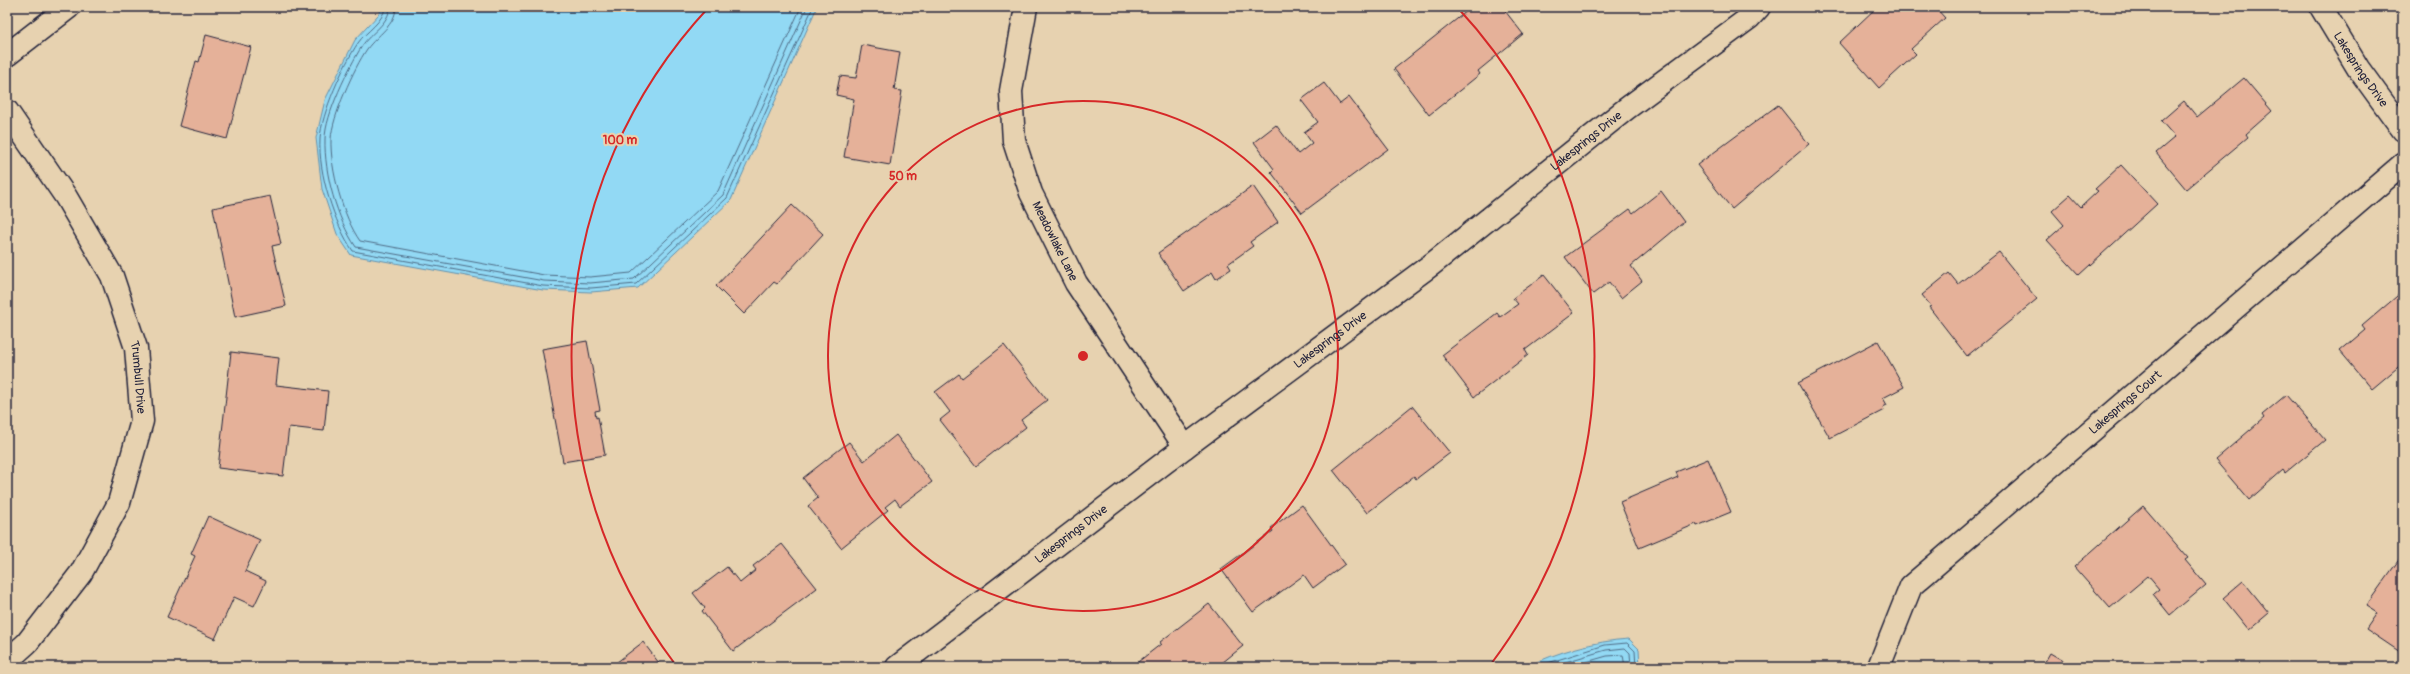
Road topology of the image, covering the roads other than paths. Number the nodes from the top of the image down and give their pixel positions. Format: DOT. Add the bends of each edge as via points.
graph roads {
  1 [pos="69,7"];
  2 [pos="1026,7"];
  3 [pos="1759,7"];
  4 [pos="2321,7"];
  5 [pos="7,55"];
  6 [pos="7,111"];
  7 [pos="2403,130"];
  8 [pos="2403,164"];
  9 [pos="1185,447"];
  10 [pos="7,661"];
  11 [pos="1880,664"];
  12 [pos="898,667"];
  1 -- 5 [label="street"];
  2 -- 9 [label="street, Meadowlake Lane" via="1011,91 1014,141 1031,193 1076,283"];
  3 -- 9 [label="street, Lakesprings Drive" via="1749,18 1626,109 1431,265"];
  4 -- 7 [label="street, Lakesprings Drive" via="2358,68"];
  6 -- 10 [label="street, Trumbull Drive" via="66,197 112,276 136,348 142,421 119,503 82,573 26,643"];
  8 -- 11 [label="street, Lakesprings Court" via="1912,586"];
  9 -- 12 [label="street, Lakesprings Drive"];
}
